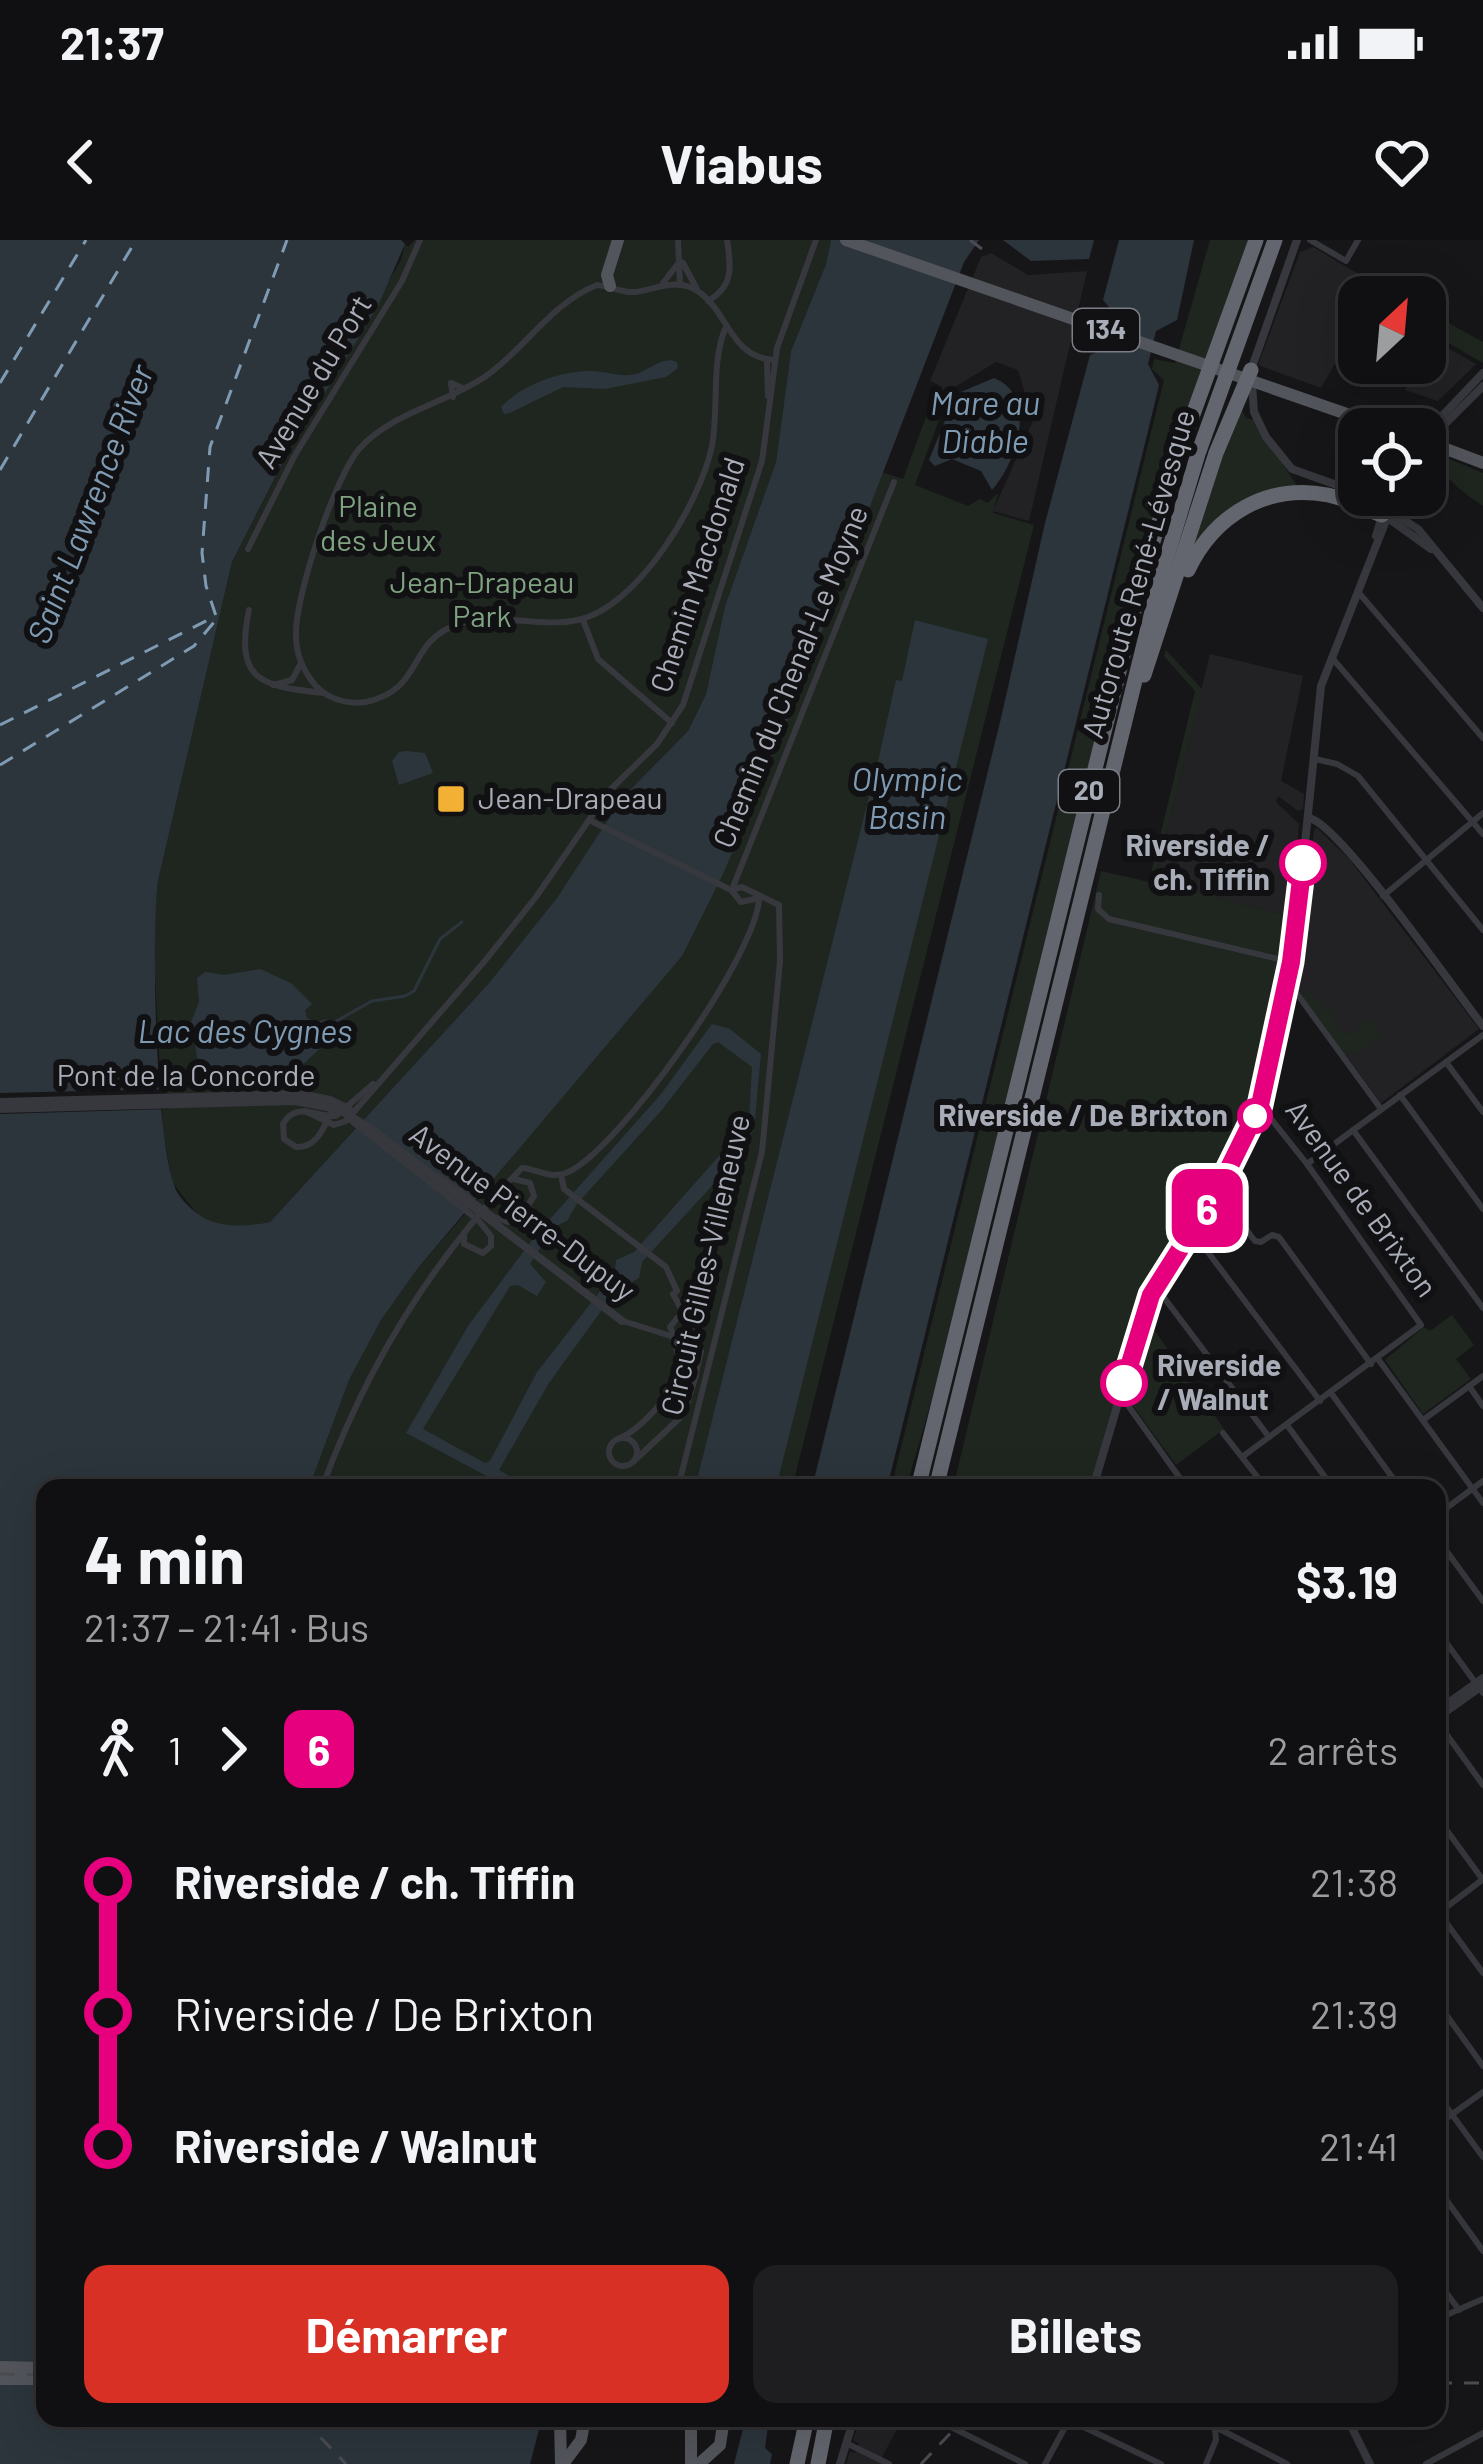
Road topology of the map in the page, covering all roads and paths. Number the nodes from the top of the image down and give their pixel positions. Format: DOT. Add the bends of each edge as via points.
graph roads {
  1 [pos="420,240"];
  2 [pos="618,240"];
  3 [pos="678,240"];
  4 [pos="727,240"];
  5 [pos="816,240"];
  6 [pos="846,240"];
  7 [pos="1256,240"];
  8 [pos="1279,240"];
  9 [pos="1297,240"];
  10 [pos="1310,240"];
  11 [pos="1358,240"];
  12 [pos="681,260"];
  13 [pos="611,265"];
  14 [pos="680,285"];
  15 [pos="592,286"];
  16 [pos="660,286"];
  17 [pos="620,289"];
  18 [pos="699,292"];
  19 [pos="708,301"];
  20 [pos="725,328"];
  21 [pos="736,342"];
  22 [pos="722,350"];
  23 [pos="771,360"];
  24 [pos="1251,370"];
  25 [pos="1483,373"];
  26 [pos="1483,386"];
  27 [pos="1338,411"];
  28 [pos="1446,416"];
  29 [pos="1446,420"];
  30 [pos="1446,448"];
  31 [pos="1483,463"];
  32 [pos="894,482"];
  33 [pos="1338,485"];
  34 [pos="1338,497"];
  35 [pos="1385,516"];
  36 [pos="1401,516"];
  37 [pos="248,549"];
  38 [pos="1359,593"];
  39 [pos="1169,604"];
  40 [pos="1483,608"];
  41 [pos="249,610"];
  42 [pos="582,619"];
  43 [pos="1329,658"];
  44 [pos="300,659"];
  45 [pos="273,685"];
  46 [pos="324,693"];
  47 [pos="673,723"];
  48 [pos="1122,728"];
  49 [pos="1483,738"];
  50 [pos="1315,759"];
  51 [pos="1483,813"];
  52 [pos="1309,818"];
  53 [pos="1473,821"];
  54 [pos="591,822"];
  55 [pos="1483,834"];
  56 [pos="1426,859"];
  57 [pos="729,889"];
  58 [pos="1100,895"];
  59 [pos="1383,896"];
  60 [pos="759,898"];
  61 [pos="1483,931"];
  62 [pos="1291,962"];
  63 [pos="1286,987"];
  64 [pos="1483,1030"];
  65 [pos="1447,1062"];
  66 [pos="1400,1096"];
  67 [pos="0,1105"];
  68 [pos="1260,1105"];
  69 [pos="334,1106"];
  70 [pos="1381,1109"];
  71 [pos="1483,1112"];
  72 [pos="373,1130"];
  73 [pos="1352,1130"];
  74 [pos="1307,1164"];
  75 [pos="424,1169"];
  76 [pos="561,1174"];
  77 [pos="511,1180"];
  78 [pos="1217,1192"];
  79 [pos="1483,1209"];
  80 [pos="1192,1231"];
  81 [pos="465,1232"];
  82 [pos="1156,1287"];
  83 [pos="676,1305"];
  84 [pos="1483,1308"];
  85 [pos="686,1316"];
  86 [pos="673,1320"];
  87 [pos="622,1321"];
  88 [pos="644,1328"];
  89 [pos="695,1329"];
  90 [pos="674,1338"];
  91 [pos="1374,1362"];
  92 [pos="696,1375"];
  93 [pos="1483,1376"];
  94 [pos="1469,1386"];
  95 [pos="1331,1394"];
  96 [pos="1119,1399"];
  97 [pos="1320,1401"];
  98 [pos="1483,1406"];
  99 [pos="1423,1420"];
  100 [pos="1287,1425"];
  101 [pos="1223,1433"];
  102 [pos="1269,1437"];
  103 [pos="618,1439"];
  104 [pos="1242,1457"];
  105 [pos="632,1462"];
  106 [pos="326,1479"];
  107 [pos="680,1479"];
  108 [pos="917,1479"];
  109 [pos="940,1479"];
  110 [pos="1096,1479"];
  111 [pos="1181,1479"];
  112 [pos="1258,1479"];
  113 [pos="1326,1479"];
  114 [pos="1393,1479"];
  115 [pos="1483,1481"];
  116 [pos="1472,1489"];
  117 [pos="1483,1503"];
  118 [pos="1446,1508"];
  119 [pos="1446,1550"];
  120 [pos="1483,1601"];
  121 [pos="1446,1641"];
  122 [pos="1481,1685"];
  123 [pos="1446,1710"];
  124 [pos="1446,1730"];
  125 [pos="1483,1784"];
  126 [pos="1446,1829"];
  127 [pos="1483,1880"];
  128 [pos="1446,1906"];
  129 [pos="1446,1923"];
  130 [pos="1483,1973"];
  131 [pos="1446,2015"];
  132 [pos="1483,2066"];
  133 [pos="1483,2092"];
  134 [pos="1446,2106"];
  135 [pos="1452,2114"];
  136 [pos="1446,2118"];
  137 [pos="1483,2157"];
  138 [pos="1446,2200"];
  139 [pos="1483,2251"];
  140 [pos="1446,2292"];
  141 [pos="1483,2299"];
  142 [pos="1459,2310"];
  143 [pos="1446,2315"];
  144 [pos="0,2368"];
  145 [pos="36,2368"];
  146 [pos="0,2379"];
  147 [pos="36,2380"];
  148 [pos="560,2427"];
  149 [pos="584,2427"];
  150 [pos="692,2427"];
  151 [pos="723,2427"];
  152 [pos="809,2427"];
  153 [pos="811,2427"];
  154 [pos="825,2427"];
  155 [pos="851,2427"];
  156 [pos="950,2427"];
  157 [pos="1065,2427"];
  158 [pos="1084,2427"];
  159 [pos="1215,2427"];
  160 [pos="1222,2427"];
  161 [pos="1352,2427"];
  162 [pos="1483,2433"];
  163 [pos="846,2444"];
  164 [pos="1436,2461"];
  165 [pos="562,2464"];
  166 [pos="695,2464"];
  167 [pos="797,2464"];
  168 [pos="807,2464"];
  169 [pos="818,2464"];
  170 [pos="840,2464"];
  171 [pos="889,2464"];
  172 [pos="1025,2464"];
  173 [pos="1045,2464"];
  174 [pos="1161,2464"];
  175 [pos="1206,2464"];
  176 [pos="1287,2464"];
  177 [pos="1370,2464"];
  178 [pos="1426,2464"];
  1 -- 37 [label="street, Avenue du Port"];
  2 -- 13 [label="main road"];
  3 -- 12 [label="street"];
  4 -- 19 [label="street" via="731,274"];
  5 -- 23 [label="street, Chemin Macdonald"];
  6 -- 27 [label="main road, 134"];
  7 -- 108 [label="highway, Autoroute René-Lévesque / 20" via="1143,574"];
  8 -- 48 [label="highway, Autoroute René-Lévesque / 20" via="1175,526"];
  9 -- 24 [label="street"];
  10 -- 11 [label="street" via="1346,261"];
  12 -- 14 [label="street"];
  12 -- 16 [label="street"];
  12 -- 18 [label="street"];
  13 -- 15 [label="main road"];
  13 -- 17 [label="main road" via="607,275"];
  14 -- 16 [label="street"];
  14 -- 18 [label="street"];
  15 -- 17 [label="street"];
  15 -- 44 [label="street" via="468,388 451,383 453,397 375,434 352,458 303,588"];
  16 -- 17 [label="street"];
  18 -- 19 [label="street"];
  19 -- 20 [label="street"];
  20 -- 21 [label="street"];
  20 -- 22 [label="street"];
  21 -- 22 [label="street"];
  21 -- 23 [label="street"];
  22 -- 42 [label="street" via="699,487 641,577"];
  23 -- 47 [label="street, Chemin Macdonald" via="762,461"];
  24 -- 33 [label="street" via="1256,416 1278,454 1299,473"];
  24 -- 39 [label="highway"];
  25 -- 28 [label="street"];
  26 -- 29 [label="street"];
  30 -- 31 [label="main road"];
  32 -- 57 [label="street, Chemin du Chenal-Le Moyne"];
  34 -- 39 [label="highway" via="1287,494 1231,515 1208,537"];
  35 -- 38 [label="street"];
  36 -- 40 [label="street"];
  38 -- 43 [label="street"];
  38 -- 49 [label="street"];
  39 -- 48 [label="highway"];
  41 -- 45 [label="street" via="247,657"];
  42 -- 46 [label="street" via="466,622 432,639 406,682 388,694 362,703"];
  42 -- 47 [label="street" via="598,659"];
  43 -- 50 [label="street"];
  43 -- 53 [label="street"];
  44 -- 45 [label="street" via="296,678"];
  44 -- 46 [label="street"];
  45 -- 46 [label="street"];
  47 -- 54 [label="street, Chemin Macdonald"];
  48 -- 109 [label="highway, Autoroute René-Lévesque / 20"];
  50 -- 52 [label="street"];
  50 -- 56 [label="street" via="1358,776"];
  51 -- 53 [label="street"];
  52 -- 59 [label="street" via="1350,851"];
  52 -- 62 [label="street"];
  53 -- 55 [label="street"];
  53 -- 56 [label="street"];
  54 -- 57 [label="street"];
  54 -- 69 [label="street, Chemin Macdonald" via="484,962 376,1083 339,1114 327,1116 305,1111 287,1117 283,1136 301,1148 317,1138"];
  56 -- 59 [label="street"];
  56 -- 61 [label="street"];
  57 -- 60 [label="street"];
  57 -- 60 [label="street" via="745,903"];
  58 -- 62 [label="street" via="1098,909 1109,919"];
  59 -- 64 [label="street"];
  60 -- 76 [label="street" via="743,947 702,1019 624,1120"];
  60 -- 107 [label="street, Circuit Gilles-Villeneuve" via="779,905 781,939 762,1152"];
  62 -- 63 [label="street"];
  63 -- 68 [label="street"];
  63 -- 70 [label="street"];
  64 -- 65 [label="street"];
  65 -- 66 [label="street"];
  65 -- 71 [label="street"];
  66 -- 70 [label="street"];
  66 -- 79 [label="street"];
  67 -- 69 [label="street, Pont de la Concorde"];
  67 -- 69 [label="street, Pont de la Concorde" via="278,1094 313,1095"];
  68 -- 74 [label="street, Avenue de Brixton"];
  68 -- 78 [label="street"];
  69 -- 72 [label="street, Pont de la Concorde"];
  69 -- 81 [label="street, Pont de la Concorde" via="479,1221 493,1240 489,1249 470,1250"];
  70 -- 73 [label="street"];
  72 -- 75 [label="street, Avenue Pierre-Dupuy"];
  73 -- 74 [label="street"];
  73 -- 84 [label="street"];
  74 -- 91 [label="street, Avenue de Brixton" via="1420,1325"];
  75 -- 77 [label="street" via="502,1221 515,1220 534,1198 525,1180"];
  75 -- 87 [label="street, Avenue Pierre-Dupuy"];
  76 -- 77 [label="street" via="524,1167"];
  76 -- 83 [label="street" via="564,1189 669,1271"];
  77 -- 81 [label="street"];
  78 -- 80 [label="street"];
  78 -- 91 [label="street" via="1255,1241 1279,1237"];
  80 -- 82 [label="street"];
  80 -- 97 [label="street"];
  81 -- 106 [label="street" via="376,1362"];
  82 -- 96 [label="street"];
  82 -- 102 [label="street"];
  83 -- 85 [label="street"];
  83 -- 86 [label="street"];
  85 -- 86 [label="street"];
  85 -- 89 [label="street"];
  86 -- 88 [label="street, Avenue Pierre-Dupuy"];
  86 -- 90 [label="street"];
  87 -- 88 [label="street, Avenue Pierre-Dupuy"];
  88 -- 90 [label="street, Avenue Pierre-Dupuy"];
  89 -- 90 [label="street" via="689,1340"];
  89 -- 92 [label="street"];
  90 -- 92 [label="street" via="690,1378 682,1396"];
  90 -- 103 [label="street" via="674,1380 641,1427"];
  91 -- 95 [label="street"];
  91 -- 99 [label="street"];
  92 -- 105 [label="street" via="684,1414"];
  93 -- 94 [label="street"];
  94 -- 98 [label="street"];
  94 -- 99 [label="street"];
  95 -- 97 [label="street"];
  95 -- 114 [label="street"];
  96 -- 110 [label="street"];
  96 -- 111 [label="street"];
  97 -- 100 [label="street"];
  99 -- 116 [label="street"];
  100 -- 102 [label="street"];
  100 -- 113 [label="street"];
  101 -- 104 [label="street"];
  102 -- 104 [label="street"];
  103 -- 105 [label="street" via="635,1446"];
  103 -- 105 [label="street" via="612,1459"];
  104 -- 112 [label="street"];
  115 -- 116 [label="street"];
  116 -- 117 [label="street"];
  116 -- 118 [label="street"];
  119 -- 120 [label="street"];
  121 -- 122 [label="street"];
  122 -- 123 [label="street"];
  124 -- 125 [label="street"];
  126 -- 127 [label="street"];
  127 -- 128 [label="street"];
  129 -- 130 [label="street"];
  131 -- 132 [label="street"];
  133 -- 135 [label="street"];
  134 -- 135 [label="street"];
  135 -- 136 [label="street"];
  135 -- 137 [label="street"];
  138 -- 139 [label="street"];
  140 -- 142 [label="street"];
  141 -- 142 [label="street"];
  142 -- 143 [label="street"];
  144 -- 145 [label="main road"];
  146 -- 147 [label="main road"];
  148 -- 165 [label="main road"];
  149 -- 165 [label="main road"];
  150 -- 166 [label="main road"];
  151 -- 166 [label="main road" via="720,2444"];
  152 -- 167 [label="highway"];
  153 -- 168 [label="highway"];
  154 -- 169 [label="highway"];
  155 -- 163 [label="street"];
  156 -- 172 [label="street"];
  157 -- 173 [label="street"];
  158 -- 174 [label="street"];
  159 -- 175 [label="street"];
  160 -- 176 [label="street"];
  161 -- 177 [label="street"];
  162 -- 164 [label="street"];
  163 -- 170 [label="street"];
  163 -- 171 [label="street"];
  164 -- 178 [label="street"];
}
